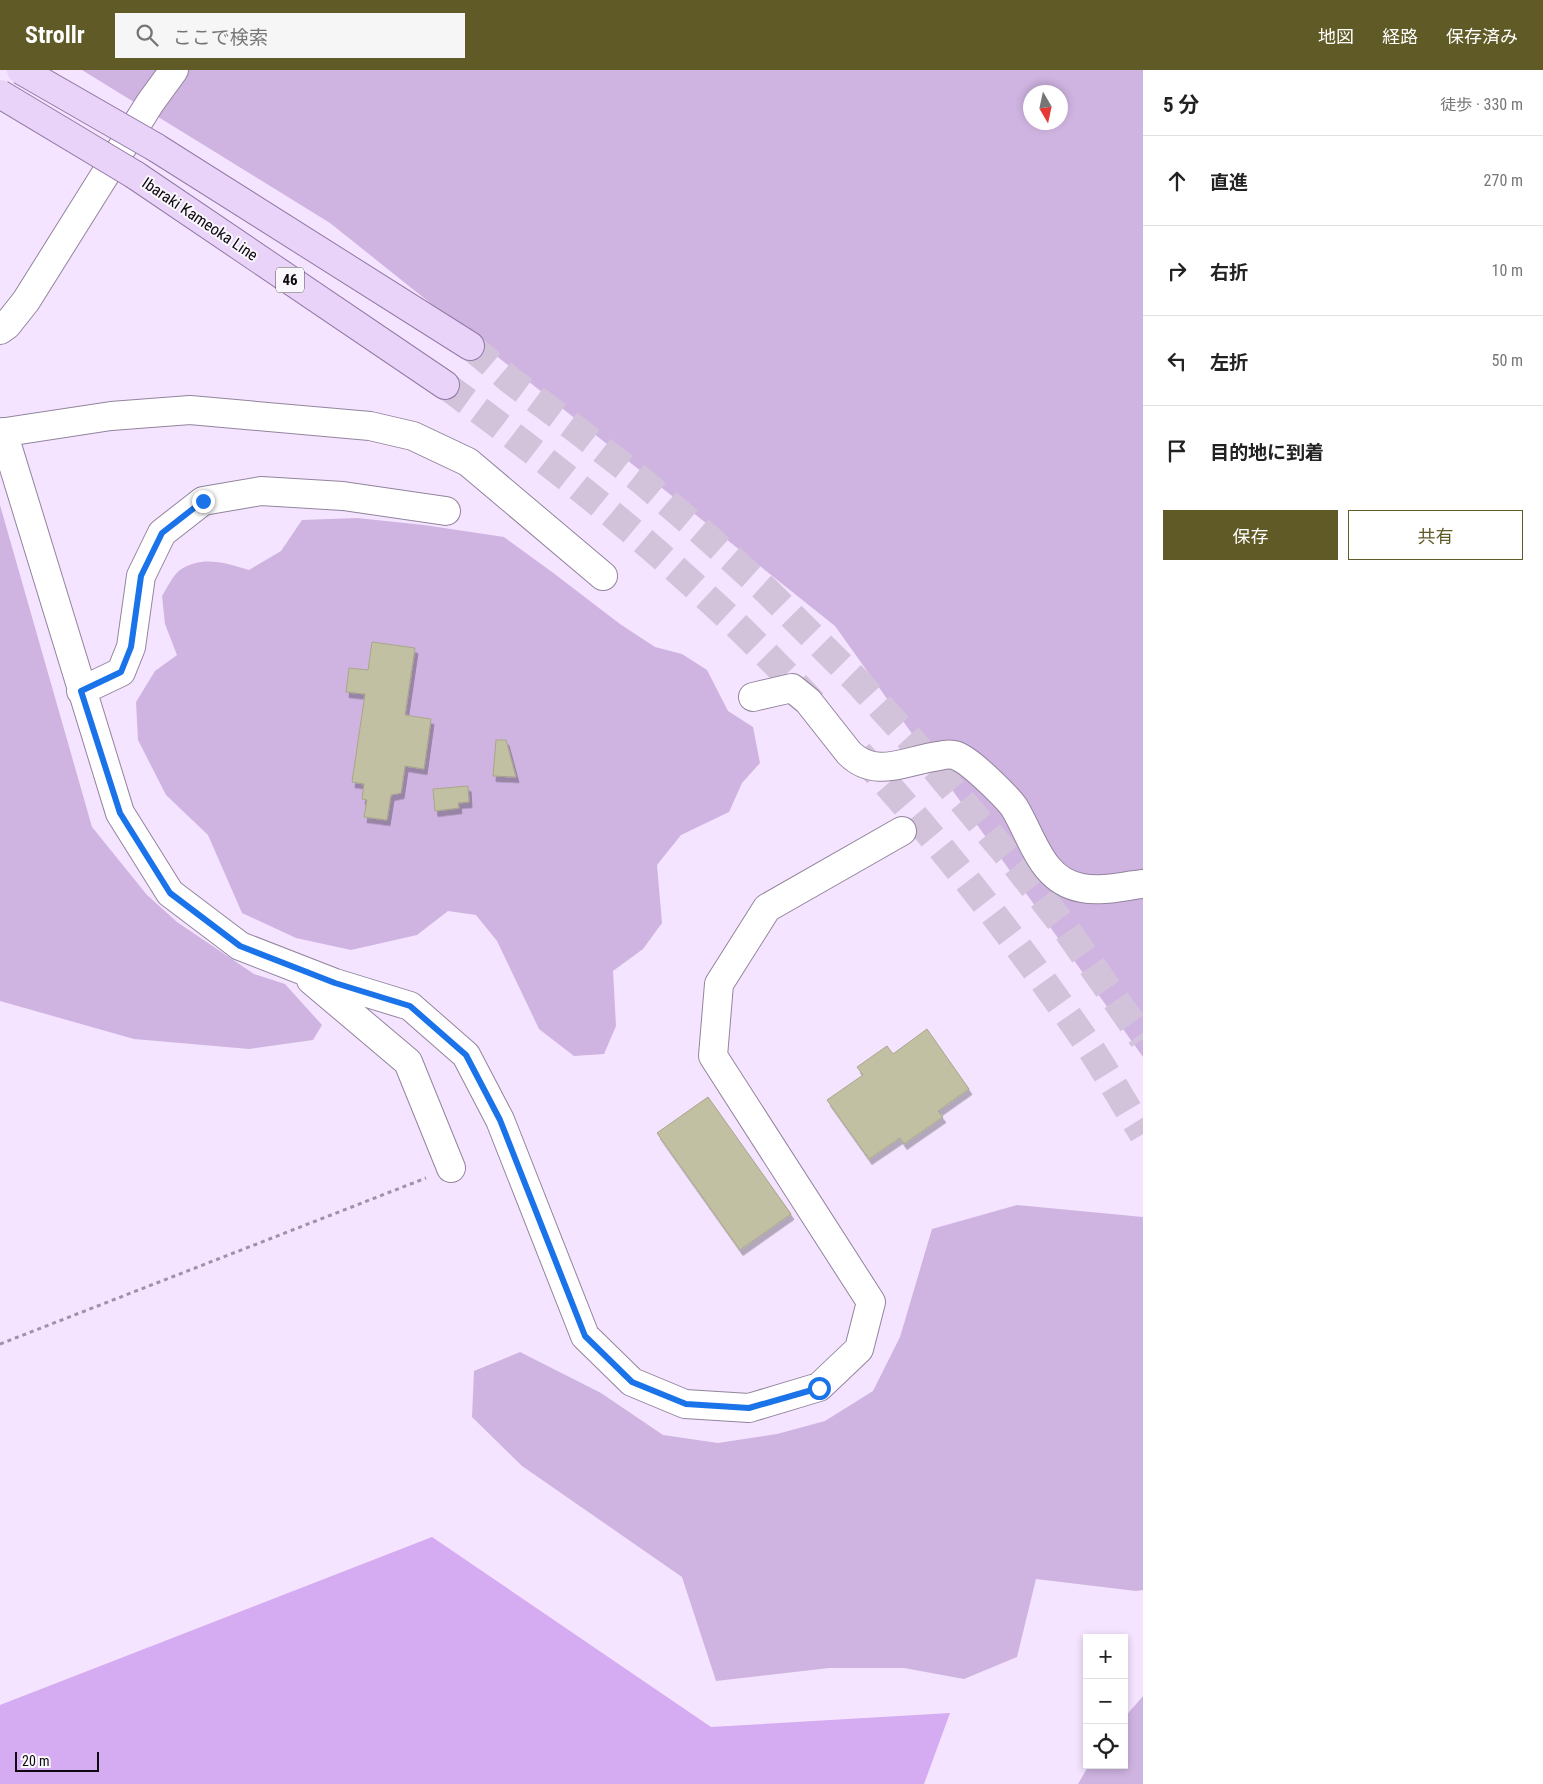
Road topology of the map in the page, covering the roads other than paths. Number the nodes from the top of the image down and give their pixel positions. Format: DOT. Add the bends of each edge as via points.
graph roads {
  1 [pos="21,70"];
  2 [pos="174,70"];
  3 [pos="0,94"];
  4 [pos="0,330"];
  5 [pos="470,346"];
  6 [pos="445,385"];
  7 [pos="2,433"];
  8 [pos="446,510"];
  9 [pos="603,576"];
  10 [pos="81,691"];
  11 [pos="753,697"];
  12 [pos="902,831"];
  13 [pos="1143,884"];
  14 [pos="297,968"];
  15 [pos="451,1168"];
  1 -- 5 [label="main road, 46, bridge" via="155,147"];
  2 -- 4 [label="street" via="26,301"];
  3 -- 6 [label="main road, Ibaraki Kameoka Line / 46, bridge" via="135,175"];
  7 -- 9 [label="street" via="111,416 190,410 370,426 413,436 468,462"];
  7 -- 10 [label="street"];
  8 -- 10 [label="street" via="344,496 261,491 203,501 162,533 141,576 131,647 121,672"];
  10 -- 14 [label="street" via="120,813 170,893 240,946"];
  11 -- 13 [label="street" via="792,688 808,702 849,753 869,767 887,767 949,754 962,758 1014,807 1044,864 1056,878 1093,890"];
  12 -- 14 [label="street" via="766,908 719,984 713,1056 870,1302 859,1349 819,1388 749,1408 686,1404 632,1382 585,1336 500,1120 466,1055 410,1006"];
  14 -- 15 [label="street" via="408,1062"];
}
